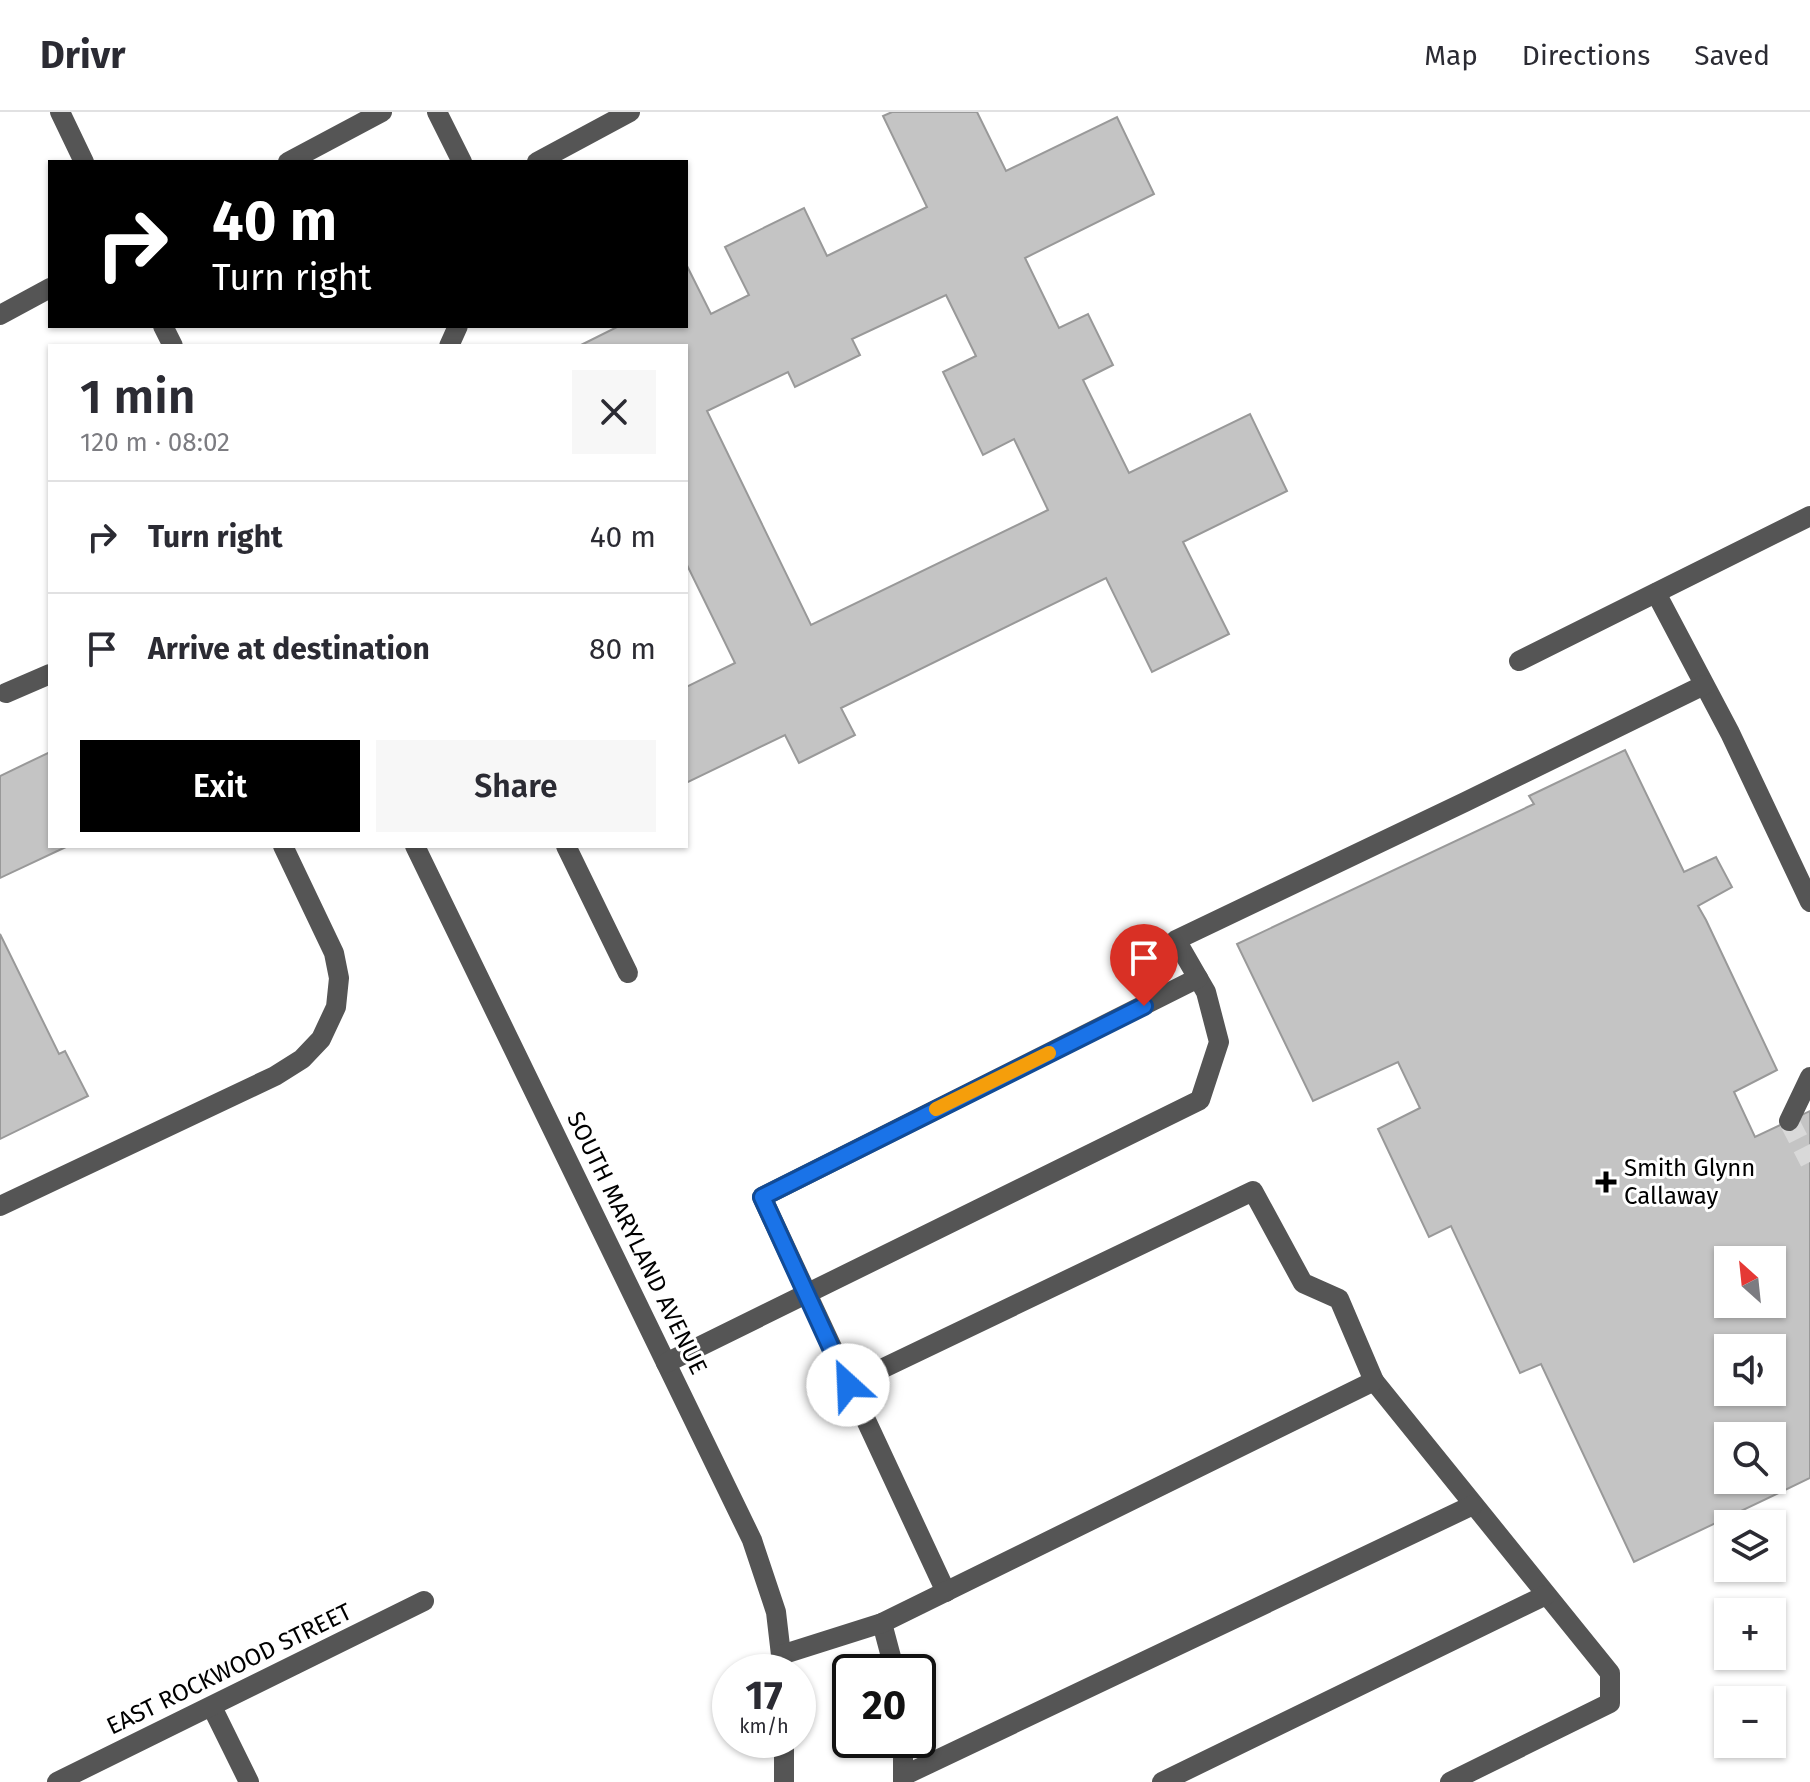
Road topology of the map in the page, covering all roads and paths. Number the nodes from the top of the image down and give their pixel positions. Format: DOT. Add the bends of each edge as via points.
graph roads {
  1 [pos="60,112"];
  2 [pos="382,112"];
  3 [pos="437,112"];
  4 [pos="630,112"];
  5 [pos="83,160"];
  6 [pos="292,160"];
  7 [pos="461,160"];
  8 [pos="541,160"];
  9 [pos="48,289"];
  10 [pos="0,315"];
  11 [pos="1810,516"];
  12 [pos="1656,593"];
  13 [pos="1519,661"];
  14 [pos="48,675"];
  15 [pos="1704,685"];
  16 [pos="6,693"];
  17 [pos="284,848"];
  18 [pos="416,848"];
  19 [pos="567,848"];
  20 [pos="1810,902"];
  21 [pos="628,973"];
  22 [pos="1198,978"];
  23 [pos="1810,1077"];
  24 [pos="1789,1121"];
  25 [pos="0,1206"];
  26 [pos="806,1294"];
  27 [pos="666,1363"];
  28 [pos="1374,1381"];
  29 [pos="848,1385"];
  30 [pos="1473,1505"];
  31 [pos="946,1592"];
  32 [pos="1546,1595"];
  33 [pos="424,1601"];
  34 [pos="882,1623"];
  35 [pos="781,1654"];
  36 [pos="806,1654"];
  37 [pos="890,1654"];
  38 [pos="212,1707"];
  39 [pos="784,1758"];
  40 [pos="903,1758"];
  41 [pos="903,1779"];
  42 [pos="57,1782"];
  43 [pos="249,1782"];
  44 [pos="784,1782"];
  45 [pos="1162,1782"];
  46 [pos="1450,1782"];
  1 -- 5 [label="street"];
  2 -- 6 [label="street"];
  3 -- 7 [label="street"];
  4 -- 8 [label="street"];
  9 -- 10 [label="street"];
  11 -- 12 [label="street"];
  12 -- 13 [label="street"];
  12 -- 15 [label="street"];
  14 -- 16 [label="street"];
  15 -- 20 [label="street"];
  15 -- 22 [label="street" via="1176,940"];
  17 -- 25 [label="street" via="334,953 339,978 336,1007 321,1039 275,1076"];
  18 -- 27 [label="street, SOUTH MARYLAND AVENUE"];
  19 -- 21 [label="street"];
  22 -- 26 [label="street" via="1219,1042 1200,1100"];
  22 -- 26 [label="street" via="762,1197"];
  23 -- 24 [label="street"];
  26 -- 27 [label="street"];
  26 -- 29 [label="street"];
  27 -- 35 [label="street, SOUTH MARYLAND AVENUE" via="752,1540 776,1612"];
  28 -- 29 [label="street" via="1339,1299 1303,1283 1253,1191"];
  28 -- 30 [label="street"];
  28 -- 31 [label="street"];
  29 -- 31 [label="street"];
  30 -- 32 [label="street"];
  30 -- 41 [label="street"];
  31 -- 34 [label="street"];
  32 -- 45 [label="street"];
  32 -- 46 [label="street" via="1610,1673 1610,1703"];
  33 -- 38 [label="street, EAST ROCKWOOD STREET"];
  34 -- 36 [label="street"];
  34 -- 37 [label="street"];
  38 -- 42 [label="street, EAST ROCKWOOD STREET"];
  38 -- 43 [label="street"];
  39 -- 44 [label="street"];
  40 -- 41 [label="street"];
}
